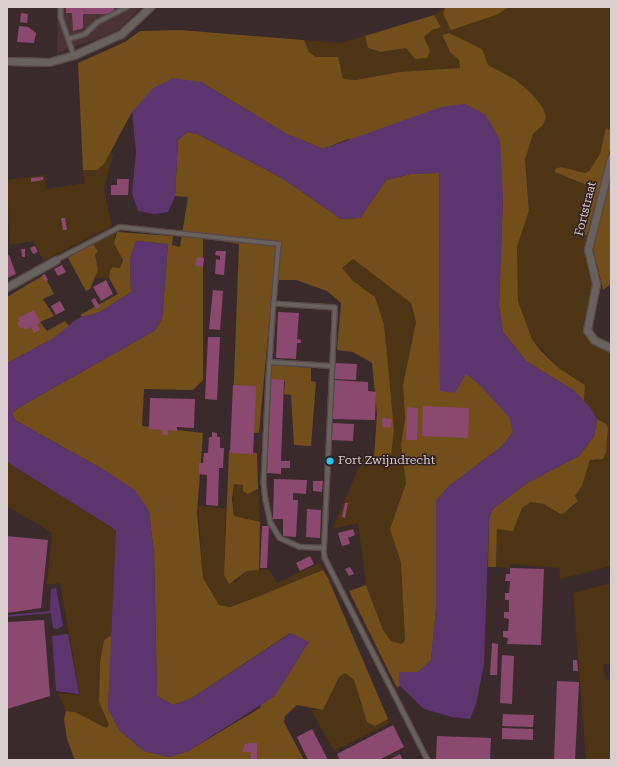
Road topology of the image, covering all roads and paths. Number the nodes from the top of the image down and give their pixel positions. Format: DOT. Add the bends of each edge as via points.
graph roads {
  1 [pos="61,7"];
  2 [pos="127,7"];
  3 [pos="150,7"];
  4 [pos="69,39"];
  5 [pos="74,55"];
  6 [pos="7,60"];
  7 [pos="611,158"];
  8 [pos="56,260"];
  9 [pos="7,287"];
  10 [pos="274,304"];
  11 [pos="611,348"];
  12 [pos="270,362"];
  13 [pos="332,366"];
  14 [pos="324,548"];
  15 [pos="428,760"];
  1 -- 4 [label="lane" via="61,17"];
  2 -- 4 [label="lane" via="98,22 85,34"];
  3 -- 5 [label="street" via="121,34"];
  4 -- 5 [label="lane"];
  5 -- 6 [label="street" via="49,62"];
  7 -- 11 [label="street, Fortstraat" via="588,249 596,284 587,330 594,340"];
  8 -- 9 [label="street"];
  8 -- 10 [label="lane" via="120,226 279,244"];
  10 -- 12 [label="lane"];
  10 -- 13 [label="lane" via="335,308"];
  12 -- 13 [label="lane"];
  12 -- 14 [label="lane" via="264,482 271,523 275,532 286,542 300,547"];
  13 -- 14 [label="lane"];
  14 -- 15 [label="lane" via="325,558"];
}
